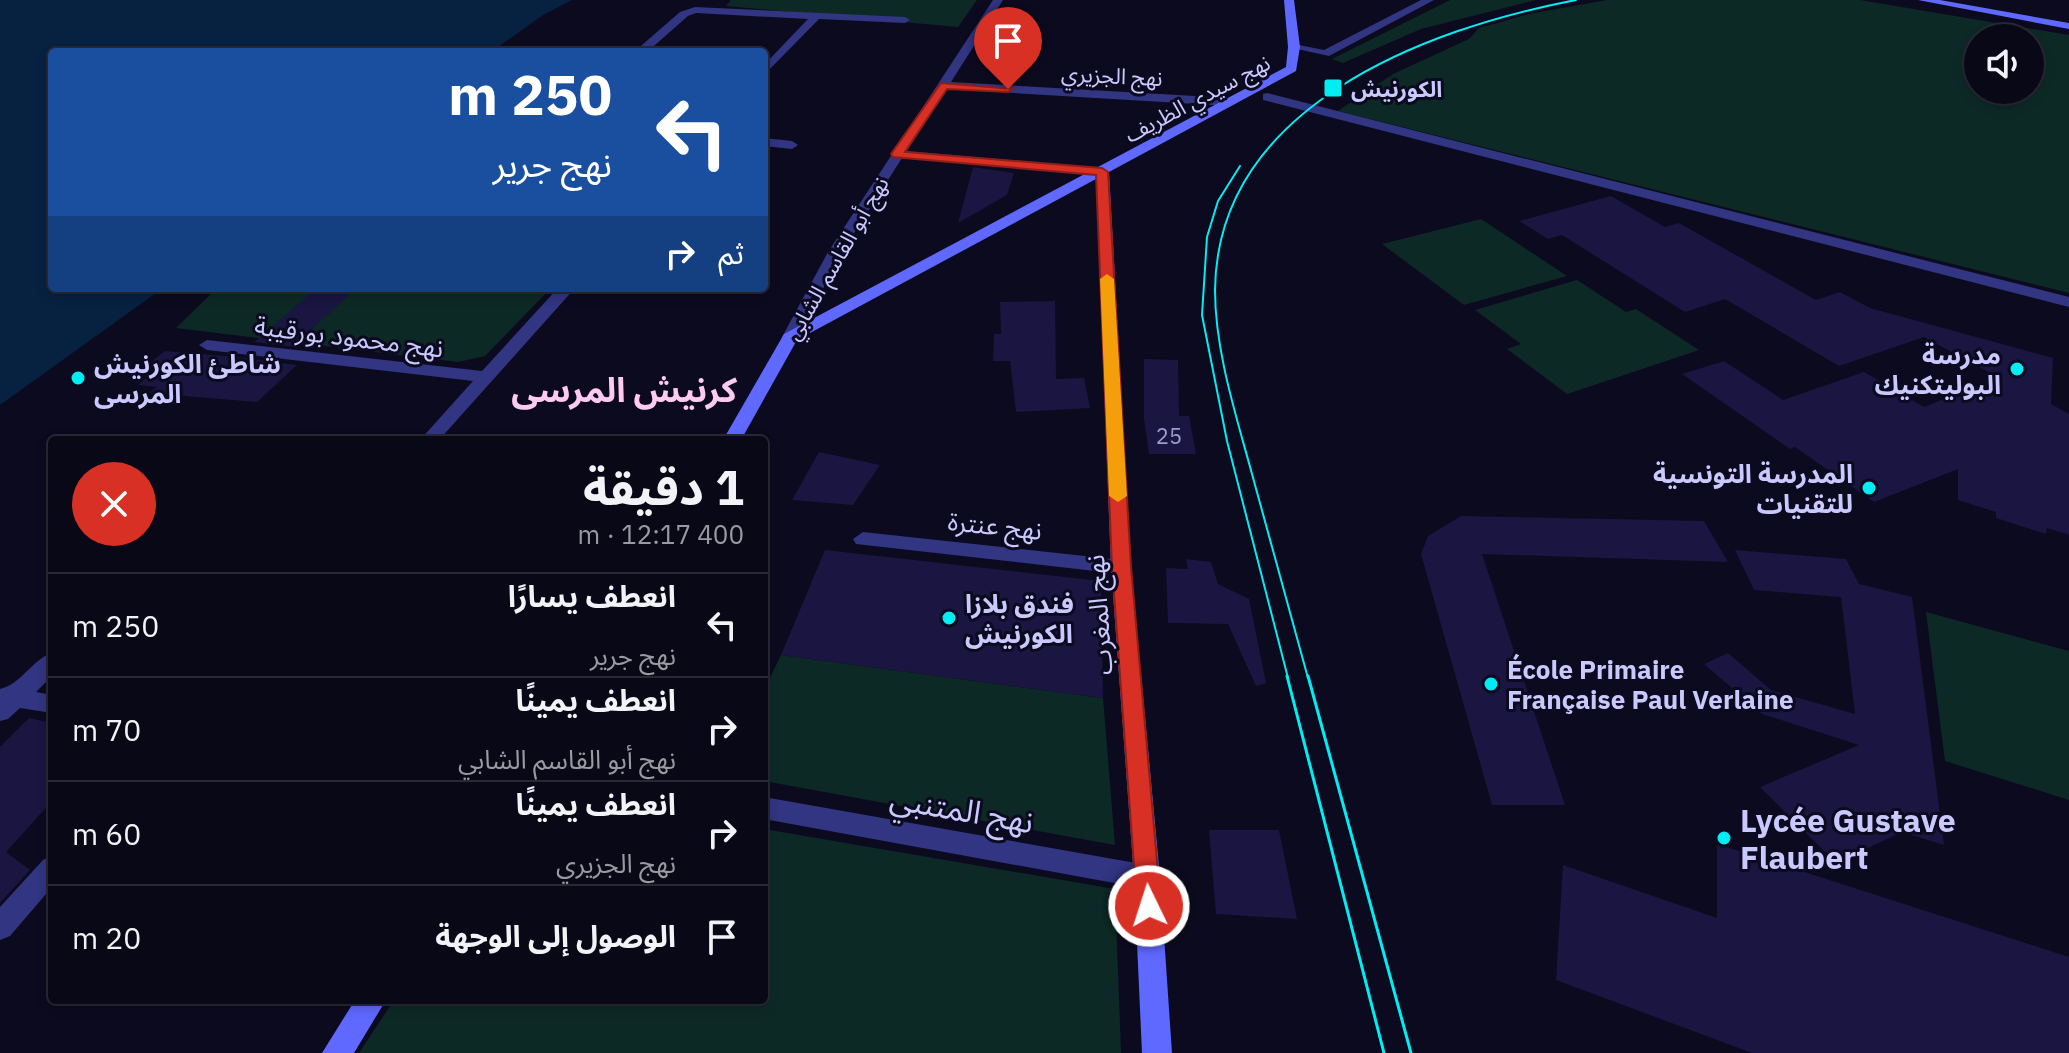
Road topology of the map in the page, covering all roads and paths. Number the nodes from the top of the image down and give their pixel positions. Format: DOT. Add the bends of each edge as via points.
graph roads {
  1 [pos="998,0"];
  2 [pos="1289,0"];
  3 [pos="1429,0"];
  4 [pos="1923,0"];
  5 [pos="1944,0"];
  6 [pos="2016,14"];
  7 [pos="816,16"];
  8 [pos="905,20"];
  9 [pos="2069,24"];
  10 [pos="1294,47"];
  11 [pos="645,48"];
  12 [pos="768,68"];
  13 [pos="944,85"];
  14 [pos="1267,97"];
  15 [pos="1230,102"];
  16 [pos="768,142"];
  17 [pos="792,145"];
  18 [pos="897,154"];
  19 [pos="1102,172"];
  20 [pos="563,292"];
  21 [pos="2069,302"];
  22 [pos="790,337"];
  23 [pos="207,345"];
  24 [pos="485,377"];
  25 [pos="433,436"];
  26 [pos="734,436"];
  27 [pos="863,539"];
  28 [pos="1121,567"];
  29 [pos="48,665"];
  30 [pos="5,701"];
  31 [pos="48,704"];
  32 [pos="768,809"];
  33 [pos="48,873"];
  34 [pos="1147,877"];
  35 [pos="0,927"];
  36 [pos="369,1004"];
  37 [pos="337,1053"];
  38 [pos="1157,1053"];
  1 -- 13 [label="street, نهج أبو القاسم الشابي"];
  2 -- 10 [label="street, نهج سيدي الظريف"];
  3 -- 10 [label="street" via="1325,54"];
  4 -- 6 [label="street"];
  5 -- 6 [label="street"];
  6 -- 9 [label="street"];
  7 -- 8 [label="street"];
  7 -- 11 [label="street" via="704,9 684,14"];
  7 -- 12 [label="street"];
  10 -- 15 [label="street, نهج سيدي الظريف" via="1292,69"];
  13 -- 15 [label="street, نهج الجزيري"];
  13 -- 18 [label="street, نهج أبو القاسم الشابي"];
  14 -- 21 [label="street"];
  15 -- 19 [label="street, نهج سيدي الظريف"];
  16 -- 17 [label="street"];
  18 -- 19 [label="street"];
  18 -- 22 [label="street, نهج أبو القاسم الشابي" via="835,252"];
  19 -- 22 [label="street, نهج سيدي الظريف"];
  19 -- 28 [label="street, نهج المغرب"];
  20 -- 24 [label="street"];
  22 -- 26 [label="street, نهج أبو القاسم الشابي"];
  23 -- 24 [label="street, نهج محمود بورقيبة"];
  24 -- 25 [label="street"];
  27 -- 28 [label="street, نهج عنترة"];
  28 -- 34 [label="street, نهج المغرب"];
  29 -- 30 [label="street"];
  30 -- 31 [label="street"];
  32 -- 34 [label="street, نهج المتنبي"];
  33 -- 35 [label="street"];
  34 -- 38 [label="street, نهج المغرب"];
  36 -- 37 [label="street"];
}
